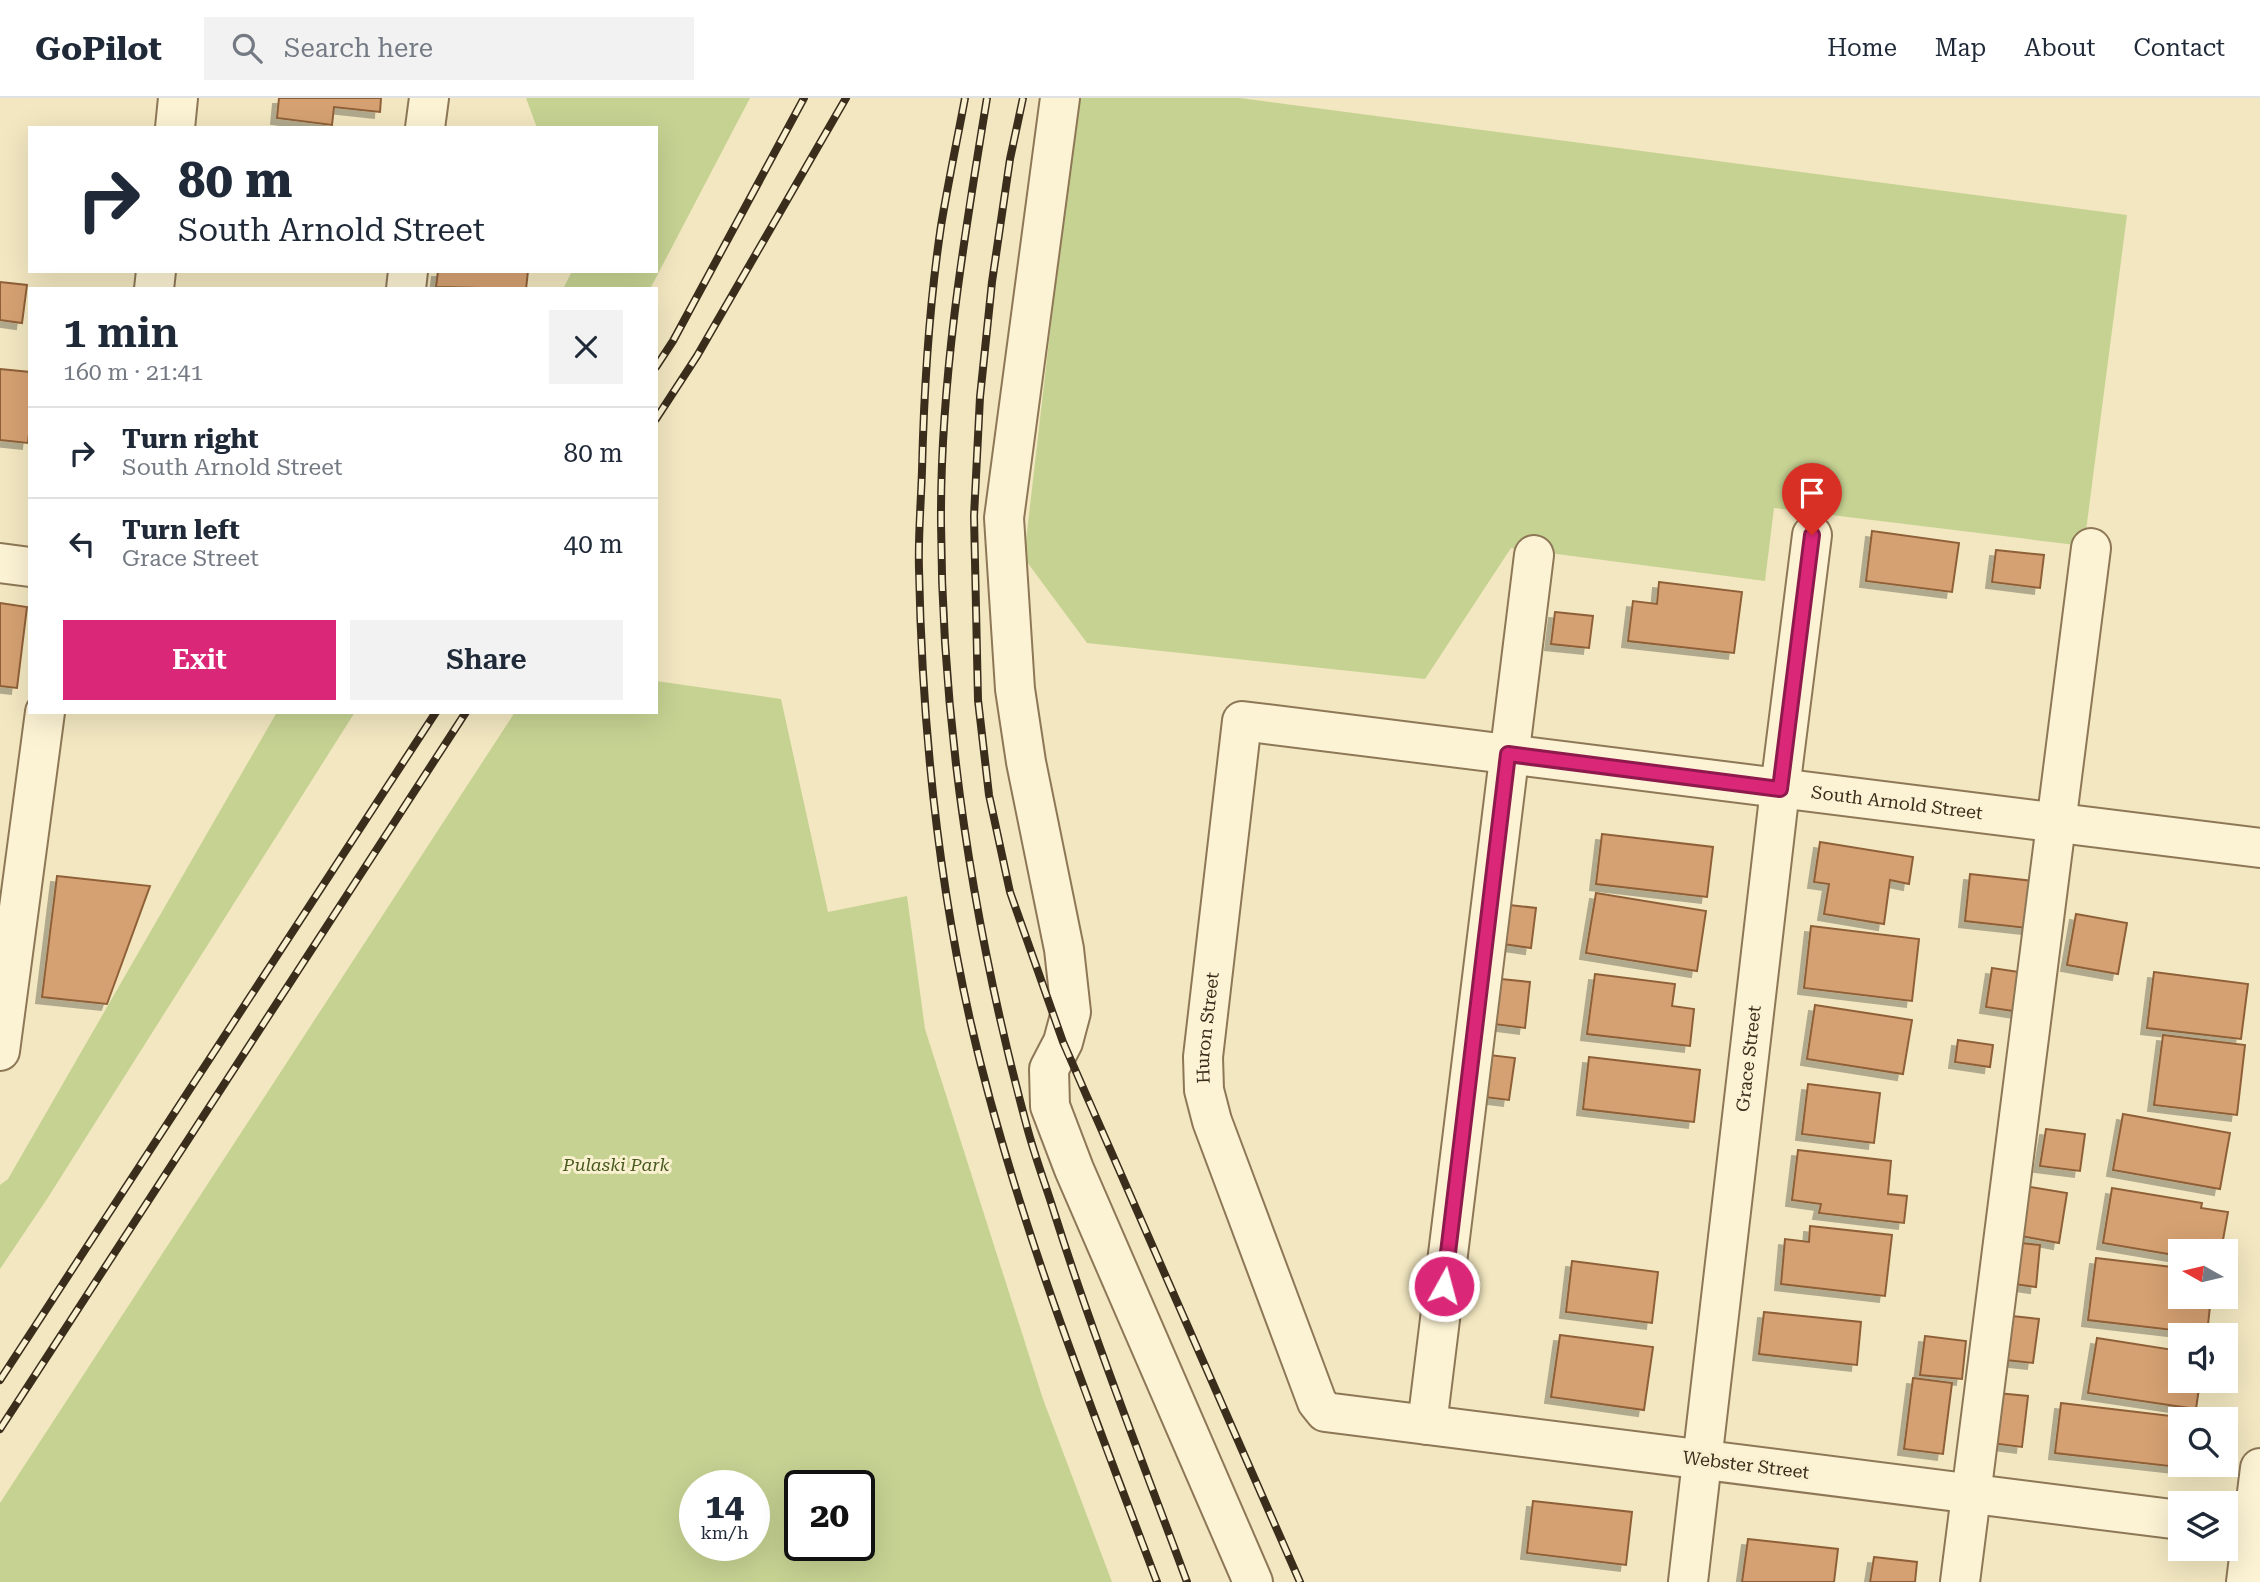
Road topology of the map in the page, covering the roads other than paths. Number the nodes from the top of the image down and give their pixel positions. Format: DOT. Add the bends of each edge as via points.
graph roads {
  1 [pos="178,98"];
  2 [pos="429,98"];
  3 [pos="1060,98"];
  4 [pos="175,126"];
  5 [pos="425,126"];
  6 [pos="1812,535"];
  7 [pos="2091,548"];
  8 [pos="1534,555"];
  9 [pos="0,564"];
  10 [pos="28,568"];
  11 [pos="45,714"];
  12 [pos="1242,721"];
  13 [pos="1508,754"];
  14 [pos="1780,789"];
  15 [pos="2057,823"];
  16 [pos="2260,848"];
  17 [pos="0,1051"];
  18 [pos="1317,1402"];
  19 [pos="1427,1425"];
  20 [pos="1703,1460"];
  21 [pos="2260,1468"];
  22 [pos="1971,1494"];
  23 [pos="2168,1519"];
  24 [pos="2246,1528"];
  25 [pos="1253,1582"];
  26 [pos="1688,1582"];
  27 [pos="1960,1582"];
  28 [pos="2246,1582"];
  1 -- 4 [label="street"];
  2 -- 5 [label="street"];
  3 -- 25 [label="street" via="1004,518 1016,689 1064,949 1071,1012 1049,1069 1050,1106"];
  6 -- 14 [label="street, Grace Street"];
  7 -- 15 [label="street"];
  8 -- 13 [label="street"];
  9 -- 10 [label="street"];
  11 -- 17 [label="street"];
  12 -- 13 [label="street, South Arnold Street"];
  12 -- 18 [label="street, Huron Street" via="1203,1056 1205,1090 1212,1121"];
  13 -- 14 [label="street, South Arnold Street"];
  13 -- 19 [label="street"];
  14 -- 15 [label="street, South Arnold Street"];
  14 -- 20 [label="street, Grace Street"];
  15 -- 16 [label="street, South Arnold Street"];
  15 -- 22 [label="street"];
  18 -- 19 [label="street, Webster Street" via="1325,1412 1337,1415"];
  19 -- 20 [label="street, Webster Street"];
  20 -- 22 [label="street, Webster Street"];
  20 -- 26 [label="street, Grace Street"];
  21 -- 24 [label="street"];
  22 -- 23 [label="street, Webster Street"];
  22 -- 27 [label="street"];
  24 -- 28 [label="street"];
}
